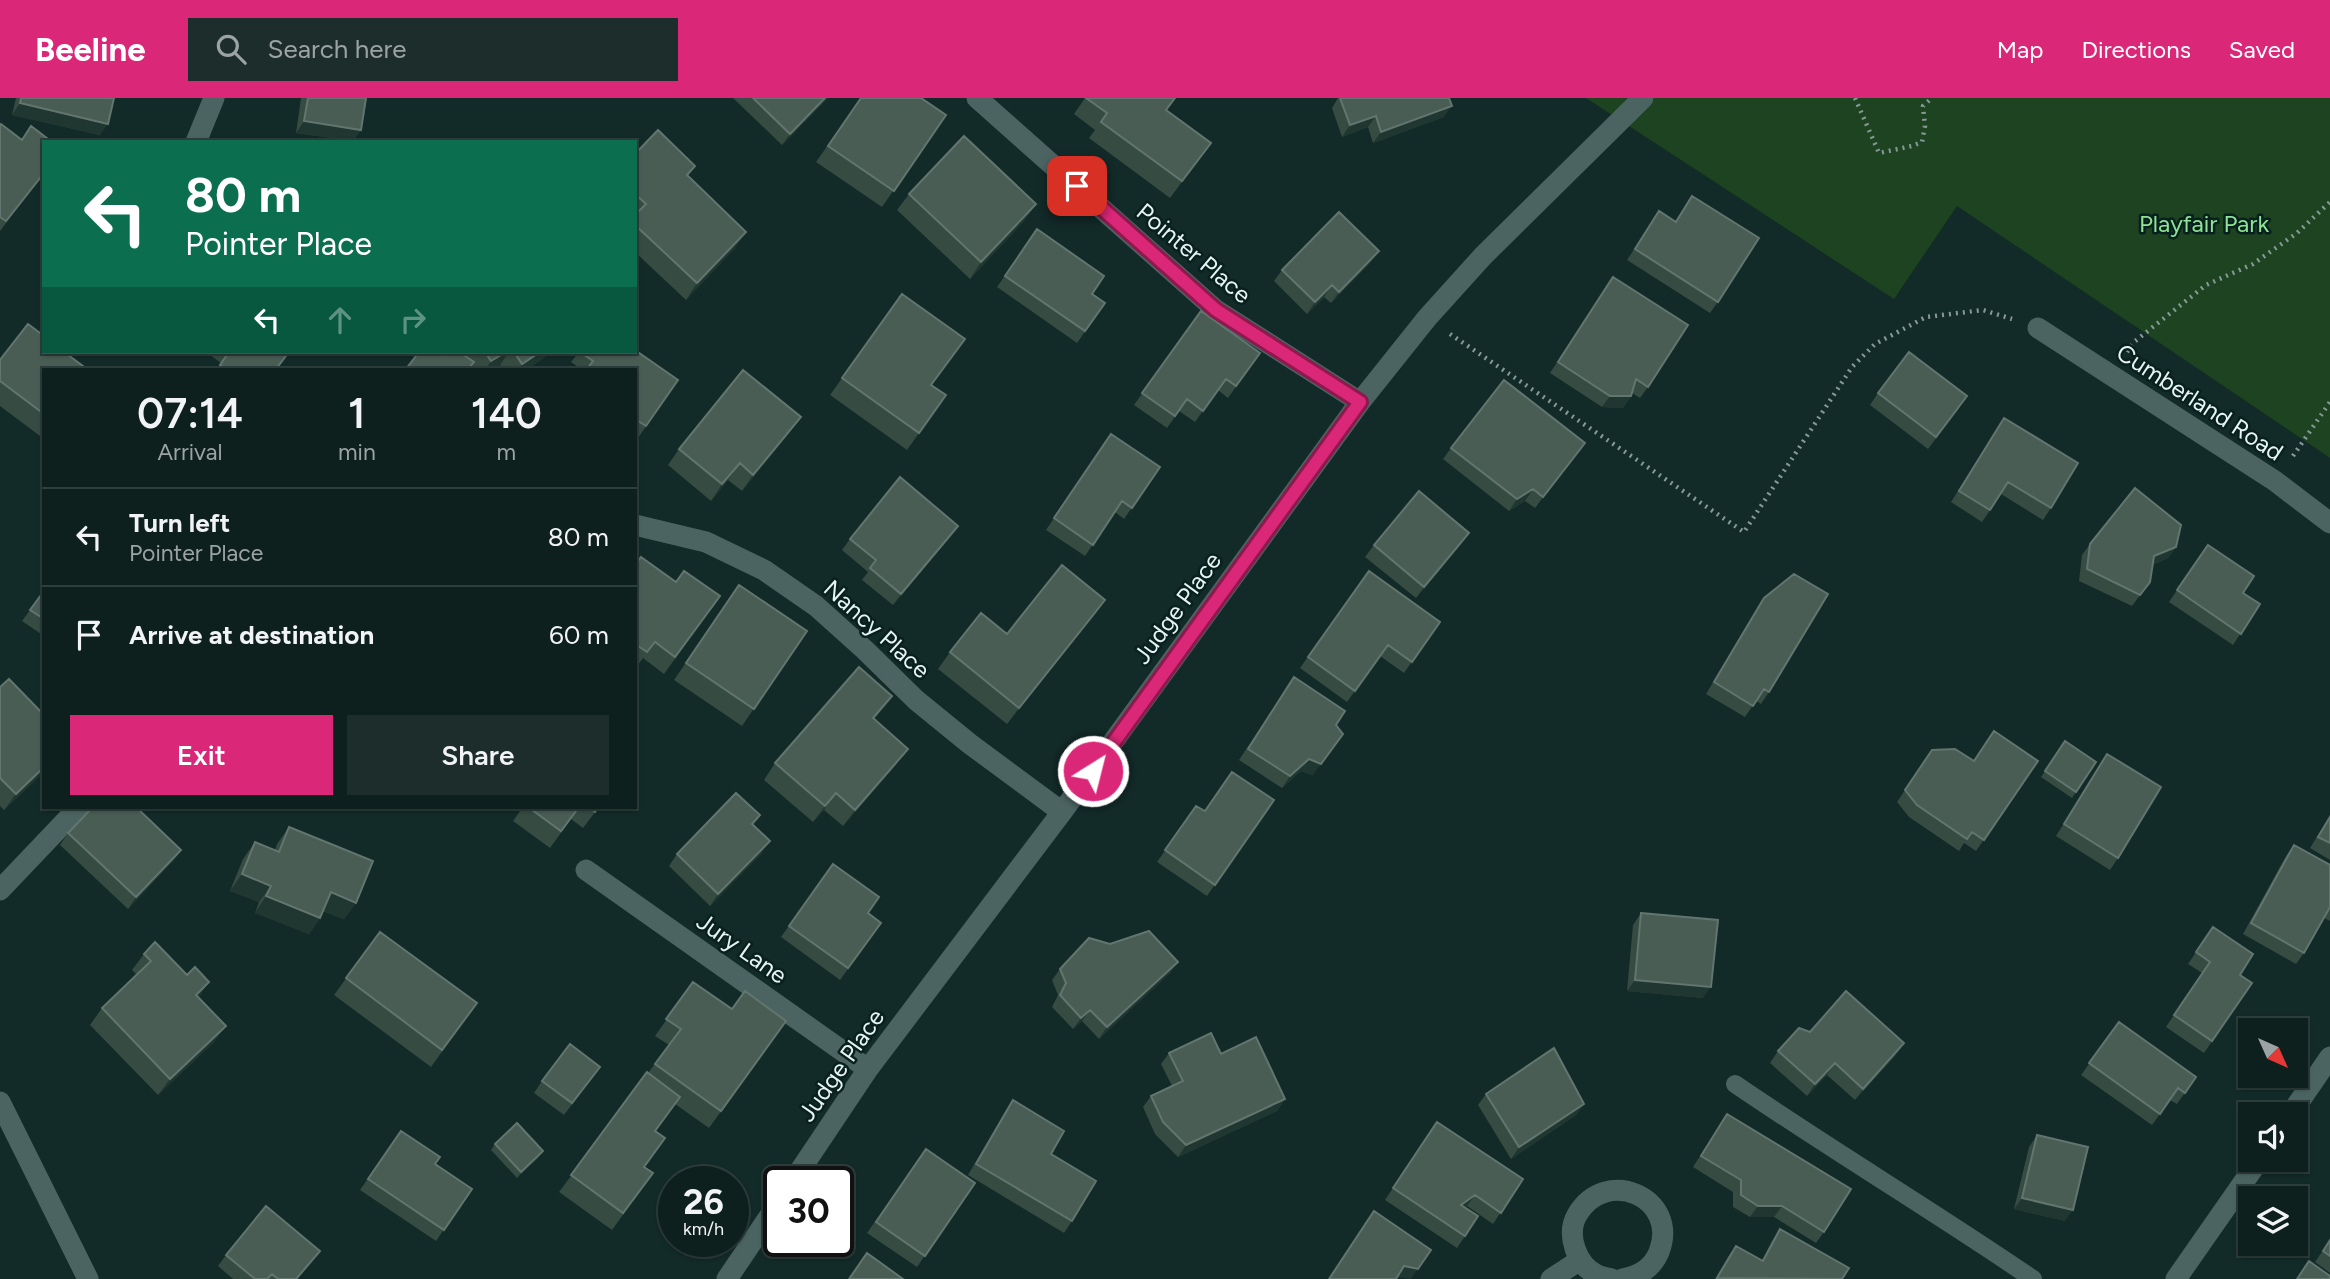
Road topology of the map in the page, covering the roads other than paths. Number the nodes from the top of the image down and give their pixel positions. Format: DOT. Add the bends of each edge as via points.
graph roads {
  1 [pos="215,98"];
  2 [pos="977,98"];
  3 [pos="1643,98"];
  4 [pos="197,140"];
  5 [pos="2038,328"];
  6 [pos="1360,402"];
  7 [pos="2330,523"];
  8 [pos="637,525"];
  9 [pos="77,809"];
  10 [pos="1062,813"];
  11 [pos="586,870"];
  12 [pos="0,890"];
  13 [pos="2330,1057"];
  14 [pos="868,1069"];
  15 [pos="1735,1084"];
  16 [pos="0,1102"];
  17 [pos="2299,1102"];
  18 [pos="803,1166"];
  19 [pos="2251,1172"];
  20 [pos="763,1226"];
  21 [pos="1580,1260"];
  22 [pos="88,1279"];
  23 [pos="727,1279"];
  24 [pos="1551,1279"];
  25 [pos="1612,1279"];
  26 [pos="1622,1279"];
  27 [pos="2033,1279"];
  28 [pos="2176,1279"];
  1 -- 4 [label="street"];
  2 -- 6 [label="street, Pointer Place" via="1216,310"];
  3 -- 6 [label="street, Judge Place" via="1483,256 1426,318"];
  5 -- 7 [label="street, Cumberland Road" via="2275,481"];
  6 -- 10 [label="street, Judge Place"];
  8 -- 10 [label="street, Nancy Place" via="706,542 764,570 816,606 916,700"];
  9 -- 12 [label="street"];
  10 -- 14 [label="street, Judge Place"];
  11 -- 14 [label="street, Jury Lane"];
  13 -- 17 [label="street"];
  14 -- 18 [label="street, Judge Place"];
  15 -- 27 [label="lane"];
  16 -- 22 [label="street"];
  19 -- 28 [label="street"];
  20 -- 23 [label="street"];
  21 -- 24 [label="street"];
  21 -- 25 [label="street" via="1595,1275"];
  21 -- 26 [label="street" via="1572,1239 1575,1217 1588,1199 1608,1190 1630,1191 1649,1201 1655,1210 1663,1241 1655,1262 1638,1276"];
}
